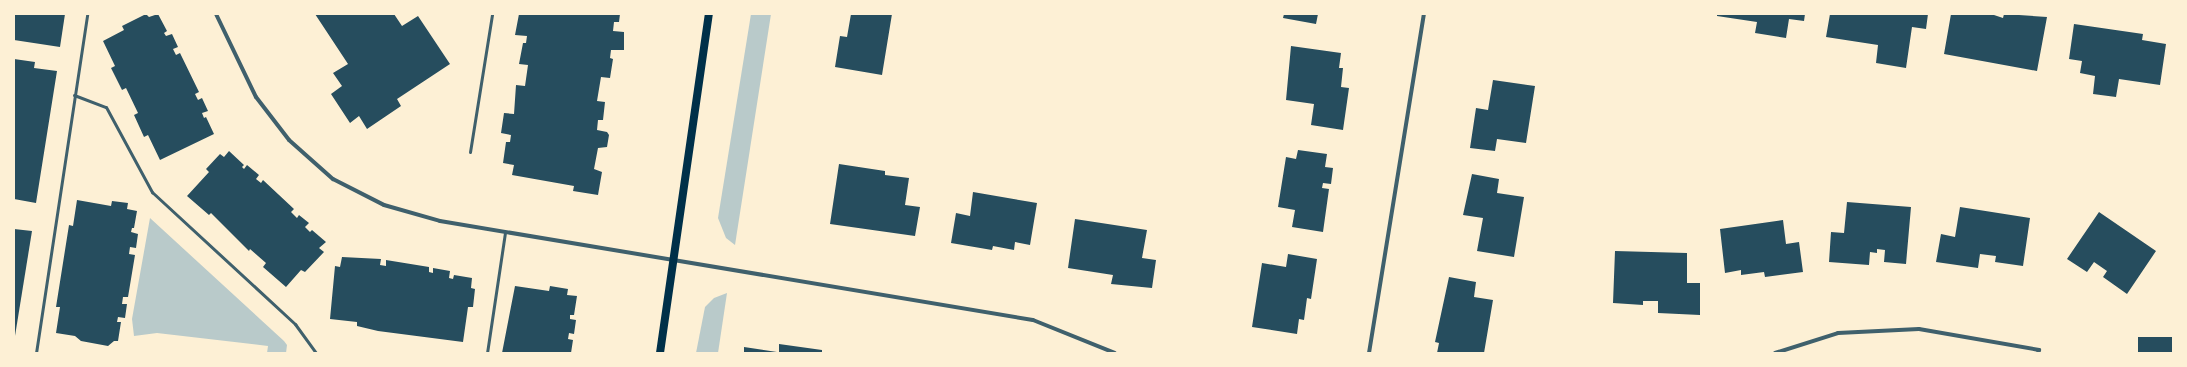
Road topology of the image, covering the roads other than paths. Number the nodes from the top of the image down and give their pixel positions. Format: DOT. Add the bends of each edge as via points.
graph roads {
  1 [pos="87,14"];
  2 [pos="216,14"];
  3 [pos="492,14"];
  4 [pos="709,14"];
  5 [pos="1424,14"];
  6 [pos="74,95"];
  7 [pos="470,152"];
  8 [pos="505,232"];
  9 [pos="675,261"];
  10 [pos="2038,352"];
  11 [pos="36,353"];
  12 [pos="316,353"];
  13 [pos="487,353"];
  14 [pos="660,353"];
  15 [pos="1115,353"];
  16 [pos="1369,353"];
  17 [pos="1775,353"];
  1 -- 6 [label="lane"];
  2 -- 8 [label="street" via="256,97 289,140 334,179 384,205 440,222"];
  3 -- 7 [label="lane"];
  4 -- 9 [label="main road"];
  5 -- 16 [label="street"];
  6 -- 11 [label="lane"];
  6 -- 12 [label="lane" via="106,107 152,192 295,324"];
  8 -- 9 [label="street"];
  8 -- 13 [label="lane"];
  9 -- 14 [label="main road"];
  9 -- 15 [label="street" via="1033,320"];
  10 -- 17 [label="street" via="1919,329 1838,332"];
}
